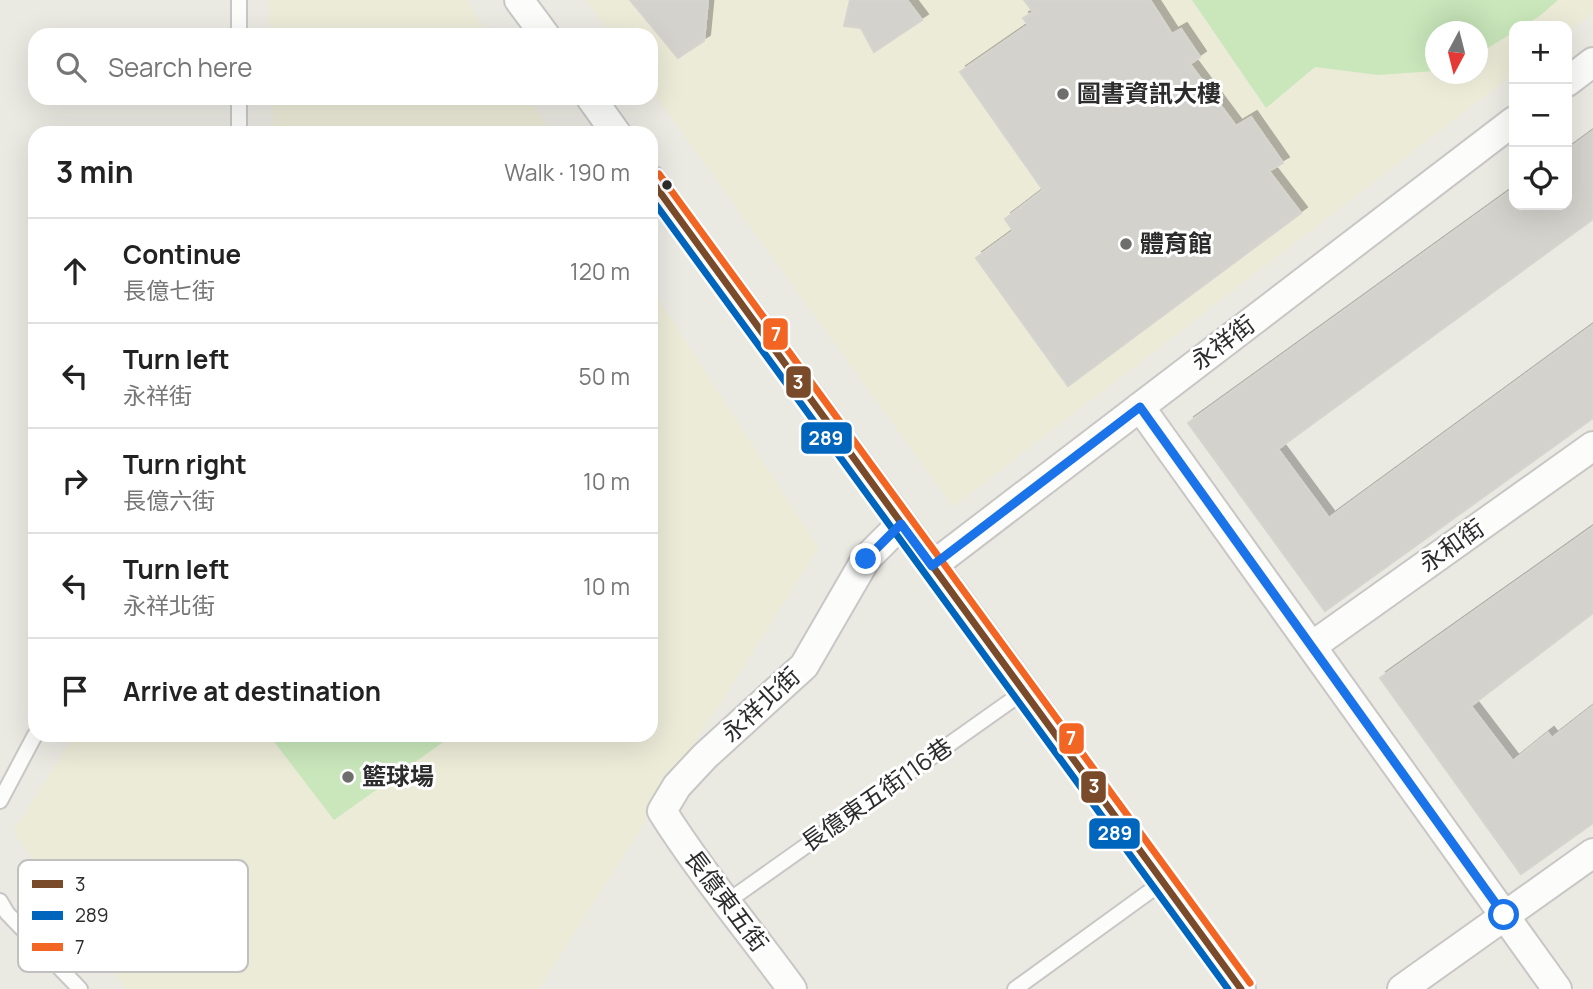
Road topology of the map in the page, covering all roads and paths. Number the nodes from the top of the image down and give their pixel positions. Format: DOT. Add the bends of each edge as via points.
graph roads {
  1 [pos="239,0"];
  2 [pos="519,0"];
  3 [pos="239,28"];
  4 [pos="540,28"];
  5 [pos="1593,62"];
  6 [pos="1572,78"];
  7 [pos="239,105"];
  8 [pos="596,105"];
  9 [pos="1509,125"];
  10 [pos="239,126"];
  11 [pos="611,126"];
  12 [pos="658,190"];
  13 [pos="1140,407"];
  14 [pos="1593,446"];
  15 [pos="901,524"];
  16 [pos="932,566"];
  17 [pos="1312,646"];
  18 [pos="1026,690"];
  19 [pos="31,742"];
  20 [pos="0,801"];
  21 [pos="662,811"];
  22 [pos="1593,853"];
  23 [pos="1164,881"];
  24 [pos="0,901"];
  25 [pos="729,901"];
  26 [pos="1504,915"];
  27 [pos="18,924"];
  28 [pos="64,972"];
  29 [pos="80,989"];
  30 [pos="792,989"];
  31 [pos="1015,989"];
  32 [pos="1241,989"];
  33 [pos="1402,989"];
  34 [pos="1557,989"];
  1 -- 3 [label="lane"];
  2 -- 4 [label="street"];
  5 -- 6 [label="street"];
  7 -- 10 [label="lane"];
  8 -- 11 [label="street"];
  9 -- 13 [label="street, 永祥街"];
  12 -- 15 [label="street"];
  13 -- 16 [label="street, 永祥街"];
  13 -- 17 [label="street"];
  14 -- 17 [label="street, 永和街"];
  15 -- 16 [label="street"];
  15 -- 21 [label="street, 永祥北街" via="866,559 804,666 705,756 677,786"];
  16 -- 18 [label="street"];
  17 -- 26 [label="street"];
  18 -- 23 [label="street"];
  18 -- 25 [label="lane, 長億東五街116巷"];
  19 -- 20 [label="lane"];
  21 -- 25 [label="street, 長億東五街"];
  22 -- 26 [label="street"];
  23 -- 31 [label="lane"];
  23 -- 32 [label="street"];
  24 -- 27 [label="lane"];
  25 -- 30 [label="street, 長億東五街"];
  26 -- 33 [label="street"];
  26 -- 34 [label="street"];
  28 -- 29 [label="lane"];
}
